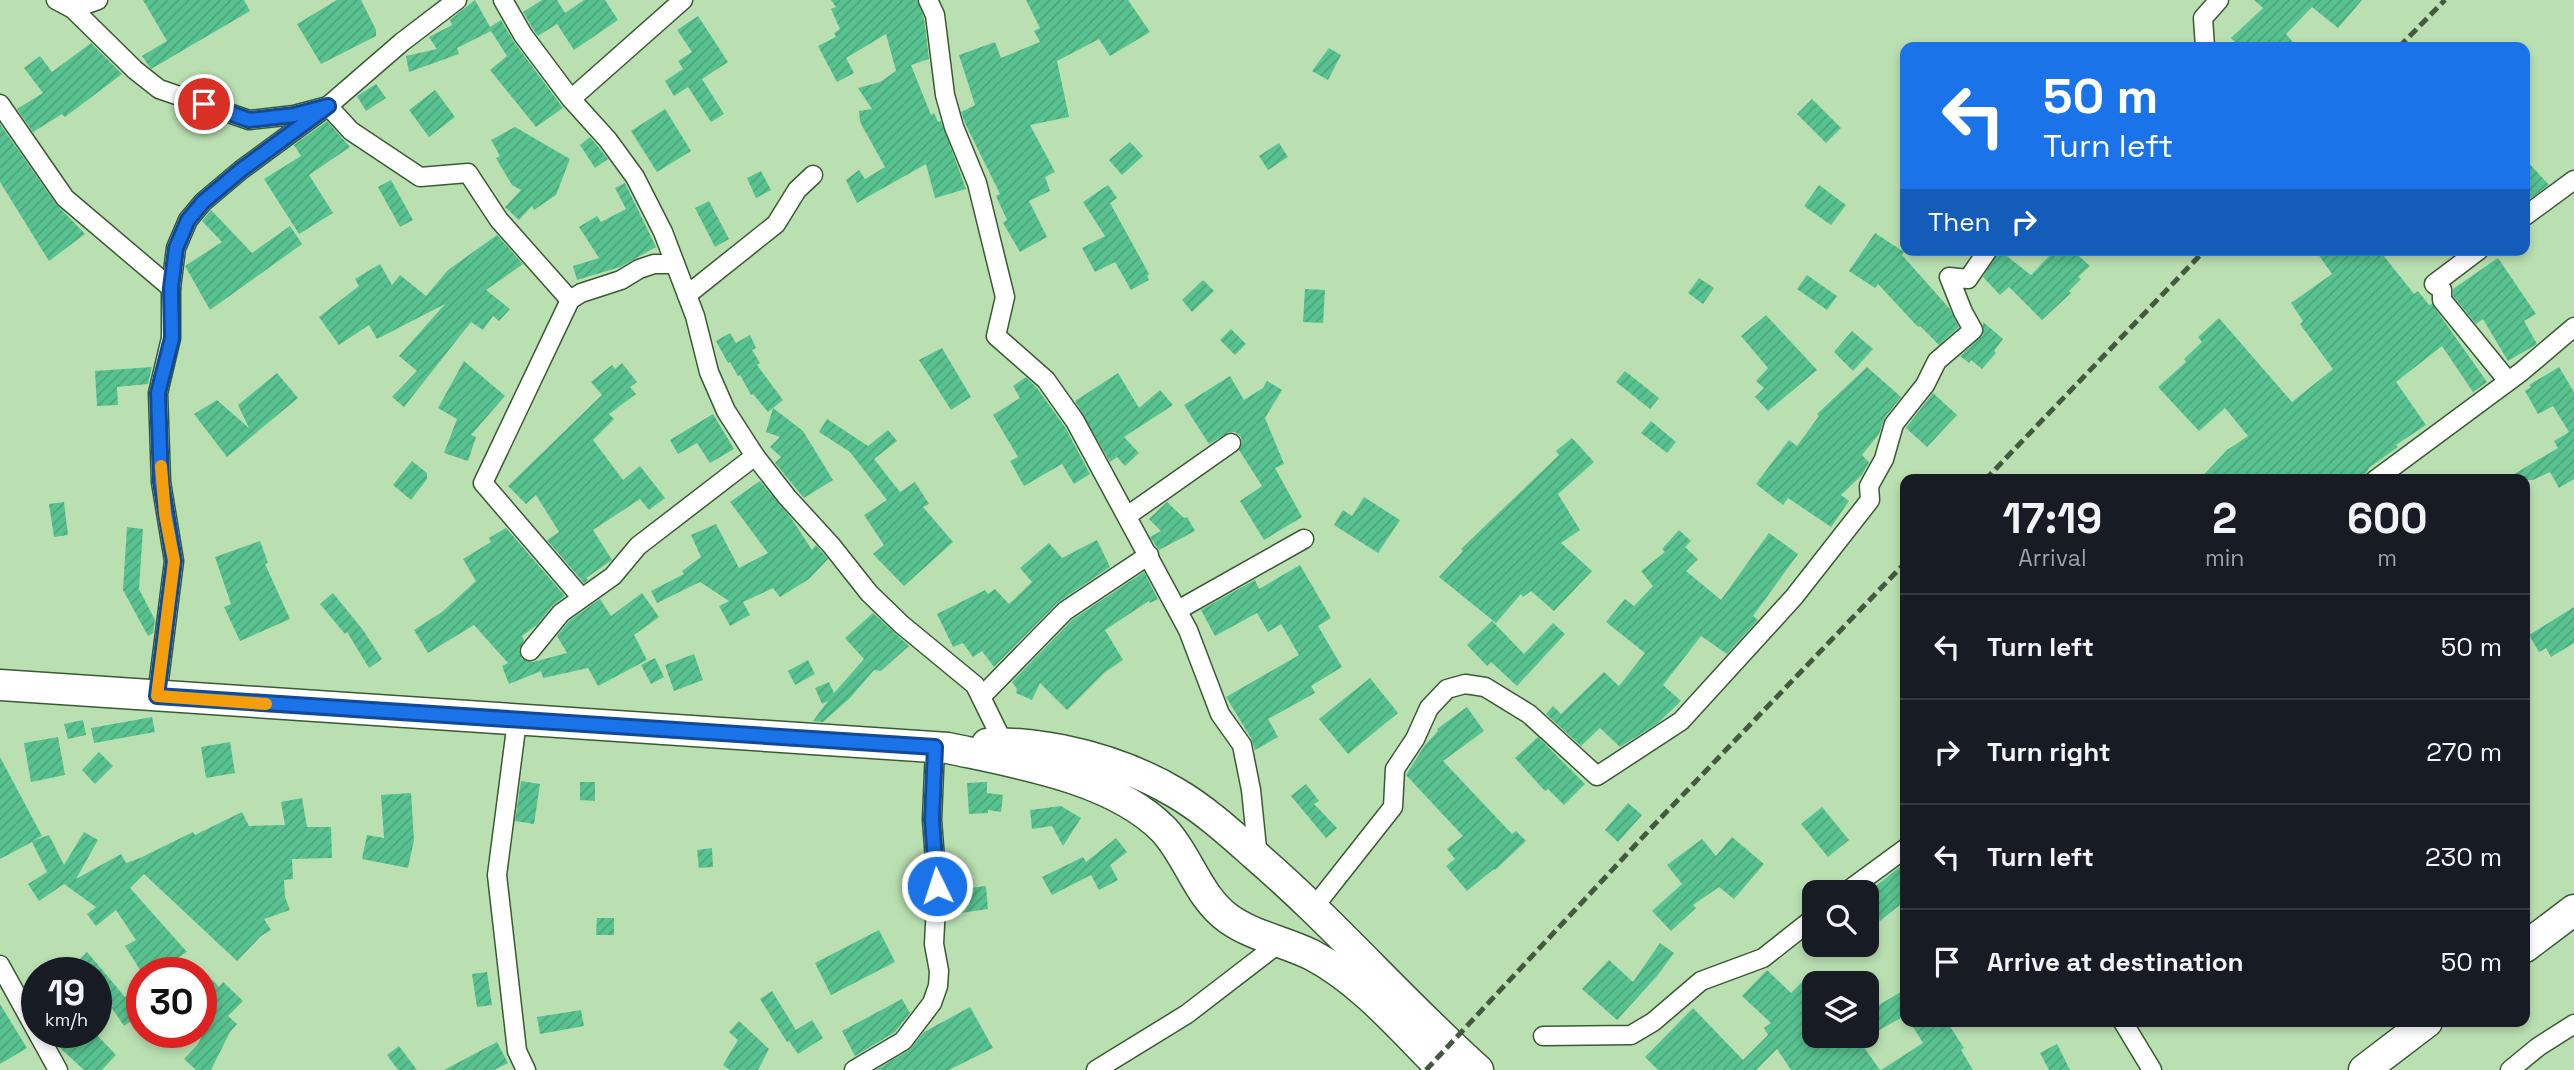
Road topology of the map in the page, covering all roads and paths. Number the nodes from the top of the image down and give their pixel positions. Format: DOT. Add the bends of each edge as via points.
graph roads {
  1 [pos="56,0"];
  2 [pos="98,0"];
  3 [pos="457,0"];
  4 [pos="503,0"];
  5 [pos="683,0"];
  6 [pos="928,0"];
  7 [pos="2219,0"];
  8 [pos="73,9"];
  9 [pos="2205,42"];
  10 [pos="571,99"];
  11 [pos="0,104"];
  12 [pos="328,106"];
  13 [pos="813,175"];
  14 [pos="2574,180"];
  15 [pos="2530,212"];
  16 [pos="1984,256"];
  17 [pos="2471,256"];
  18 [pos="675,264"];
  19 [pos="171,288"];
  20 [pos="687,295"];
  21 [pos="570,300"];
  22 [pos="2574,327"];
  23 [pos="2508,382"];
  24 [pos="1231,443"];
  25 [pos="755,456"];
  26 [pos="2383,474"];
  27 [pos="1127,516"];
  28 [pos="1304,539"];
  29 [pos="1149,555"];
  30 [pos="581,597"];
  31 [pos="1178,610"];
  32 [pos="530,651"];
  33 [pos="0,685"];
  34 [pos="157,696"];
  35 [pos="982,696"];
  36 [pos="517,721"];
  37 [pos="1003,742"];
  38 [pos="941,748"];
  39 [pos="1900,852"];
  40 [pos="1258,858"];
  41 [pos="1862,880"];
  42 [pos="1314,907"];
  43 [pos="2574,910"];
  44 [pos="1802,927"];
  45 [pos="1282,941"];
  46 [pos="2530,943"];
  47 [pos="0,965"];
  48 [pos="2574,1024"];
  49 [pos="2126,1027"];
  50 [pos="2420,1027"];
  51 [pos="1543,1036"];
  52 [pos="58,1070"];
  53 [pos="526,1070"];
  54 [pos="854,1070"];
  55 [pos="1096,1070"];
  56 [pos="1443,1070"];
  57 [pos="1478,1070"];
  58 [pos="2152,1070"];
  59 [pos="2364,1070"];
  60 [pos="2510,1070"];
  1 -- 8 [label="street"];
  2 -- 8 [label="street"];
  3 -- 12 [label="street"];
  4 -- 10 [label="street"];
  5 -- 10 [label="street"];
  6 -- 27 [label="street" via="935,15 945,95 977,183 1005,297 996,336 1046,380 1075,421"];
  7 -- 9 [label="street" via="2203,18"];
  8 -- 12 [label="street" via="159,89 249,120"];
  10 -- 18 [label="street" via="635,177"];
  11 -- 19 [label="street" via="65,198"];
  12 -- 19 [label="street" via="203,202 188,220 176,248"];
  12 -- 21 [label="street" via="351,131 420,177 468,173 499,220"];
  13 -- 20 [label="street" via="797,190 776,224"];
  14 -- 15 [label="street"];
  16 -- 42 [label="street" via="1968,279 1949,277 1973,330 1937,361 1925,385 1894,424 1884,460 1869,486 1870,500 1794,597 1681,721 1597,776 1529,715 1485,687 1465,684 1447,690 1429,708 1395,769 1393,807"];
  17 -- 23 [label="street" via="2434,285"];
  18 -- 20 [label="street"];
  18 -- 21 [label="street" via="639,269"];
  19 -- 34 [label="street" via="172,338 158,393 161,482 174,561"];
  20 -- 25 [label="street" via="709,372 726,411"];
  21 -- 30 [label="street" via="483,483"];
  22 -- 23 [label="street"];
  23 -- 26 [label="street"];
  24 -- 27 [label="street"];
  25 -- 30 [label="street" via="658,530 613,576"];
  25 -- 35 [label="street" via="869,593"];
  27 -- 29 [label="street"];
  28 -- 31 [label="street"];
  29 -- 31 [label="street"];
  29 -- 35 [label="street" via="1065,611"];
  30 -- 32 [label="street" via="561,613"];
  31 -- 40 [label="street" via="1220,714 1242,745"];
  33 -- 34 [label="highway"];
  34 -- 36 [label="highway"];
  35 -- 37 [label="street"];
  36 -- 38 [label="highway"];
  36 -- 53 [label="street" via="497,875 517,1051"];
  37 -- 38 [label="highway"];
  37 -- 40 [label="highway" via="1084,755 1129,770 1210,816"];
  38 -- 45 [label="highway" via="1043,771 1117,797 1165,831 1214,906 1230,920"];
  38 -- 54 [label="street" via="932,820 938,986 932,1003 903,1041"];
  39 -- 41 [label="street"];
  40 -- 42 [label="highway"];
  42 -- 57 [label="highway"];
  43 -- 46 [label="highway"];
  44 -- 51 [label="street" via="1763,958 1701,981 1631,1035"];
  45 -- 55 [label="street" via="1187,1014"];
  45 -- 56 [label="highway" via="1313,956 1363,991"];
  47 -- 52 [label="street"];
  48 -- 60 [label="street"];
  49 -- 58 [label="street"];
  50 -- 59 [label="highway"];
}
